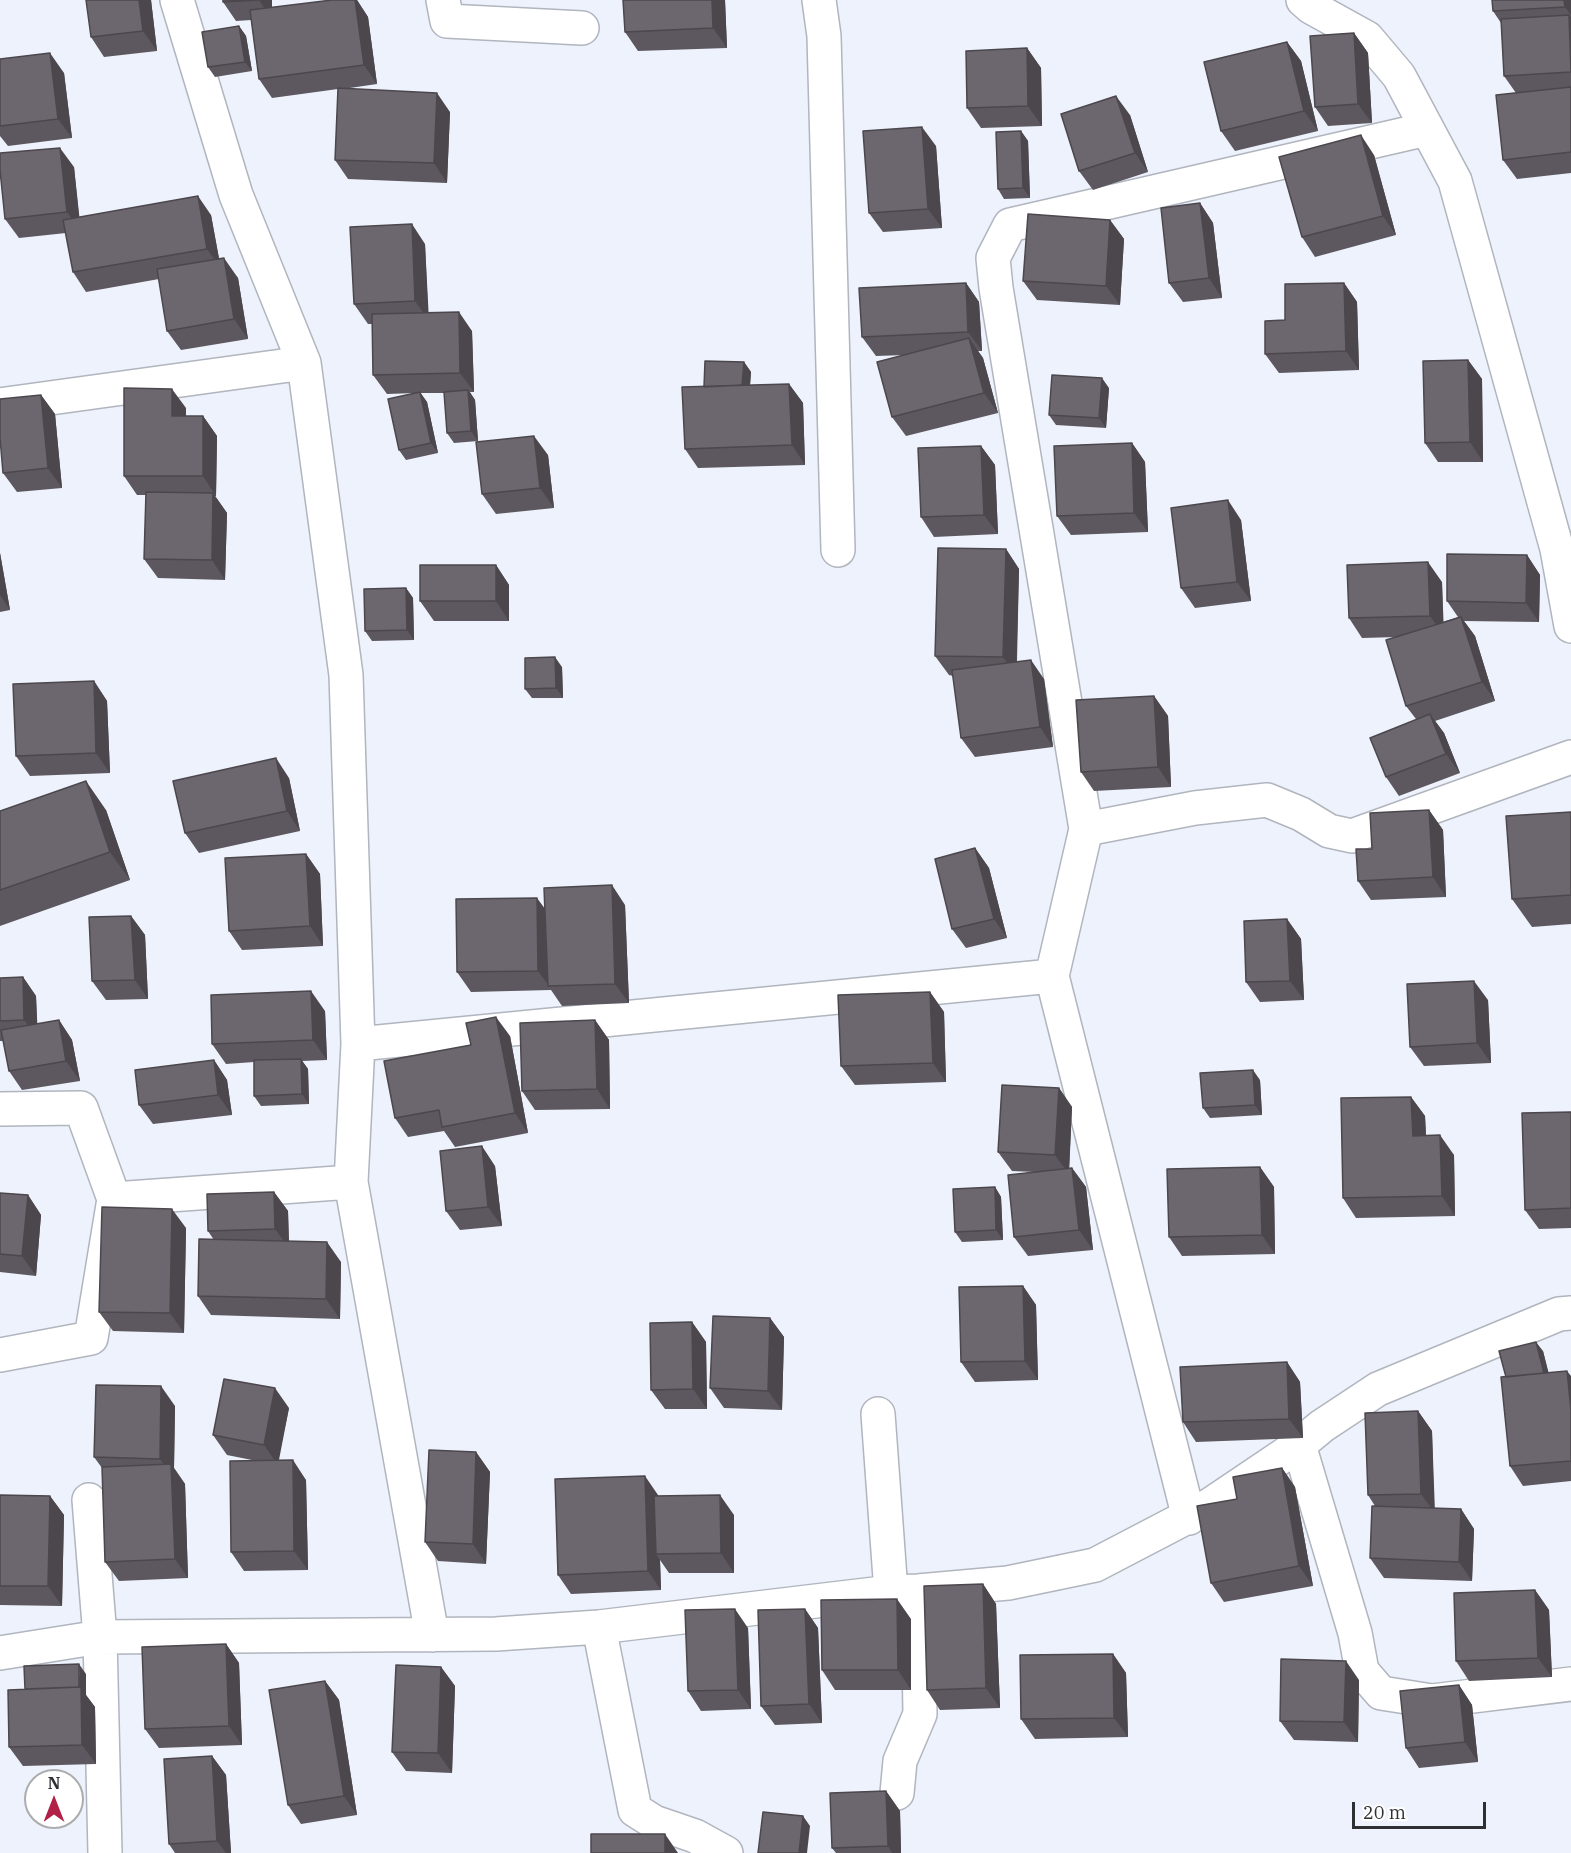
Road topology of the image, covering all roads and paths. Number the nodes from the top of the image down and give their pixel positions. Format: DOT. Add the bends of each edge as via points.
graph roads {
  1 [pos="177,0"];
  2 [pos="443,0"];
  3 [pos="819,0"];
  4 [pos="1303,0"];
  5 [pos="582,28"];
  6 [pos="1426,129"];
  7 [pos="304,363"];
  8 [pos="0,405"];
  9 [pos="1564,547"];
  10 [pos="838,550"];
  11 [pos="1571,626"];
  12 [pos="1571,757"];
  13 [pos="1086,829"];
  14 [pos="1052,976"];
  15 [pos="358,1044"];
  16 [pos="0,1109"];
  17 [pos="351,1182"];
  18 [pos="114,1199"];
  19 [pos="1571,1313"];
  20 [pos="0,1355"];
  21 [pos="878,1414"];
  22 [pos="1299,1445"];
  23 [pos="89,1500"];
  24 [pos="1189,1518"];
  25 [pos="904,1591"];
  26 [pos="599,1627"];
  27 [pos="432,1635"];
  28 [pos="100,1637"];
  29 [pos="0,1653"];
  30 [pos="1571,1684"];
  31 [pos="897,1793"];
  32 [pos="105,1853"];
  33 [pos="726,1853"];
  1 -- 7 [label="street" via="236,195"];
  2 -- 5 [label="street" via="447,21"];
  3 -- 10 [label="street" via="824,36"];
  4 -- 6 [label="street" via="1367,38 1398,76"];
  6 -- 9 [label="street" via="1455,181"];
  6 -- 13 [label="street" via="1010,225 1002,239 993,258 996,288"];
  7 -- 8 [label="street"];
  7 -- 15 [label="street" via="346,675"];
  9 -- 11 [label="street"];
  12 -- 13 [label="street" via="1352,836 1329,831 1267,800 1195,807"];
  13 -- 14 [label="street"];
  14 -- 15 [label="street"];
  14 -- 24 [label="street"];
  15 -- 17 [label="street"];
  16 -- 18 [label="street" via="81,1108"];
  17 -- 18 [label="street"];
  17 -- 27 [label="street"];
  18 -- 20 [label="street" via="91,1338"];
  19 -- 22 [label="street" via="1559,1314 1378,1389"];
  21 -- 25 [label="street"];
  22 -- 24 [label="street"];
  22 -- 30 [label="street" via="1355,1633 1362,1671 1381,1694 1432,1701"];
  23 -- 28 [label="street"];
  24 -- 25 [label="street" via="1095,1565 1008,1583"];
  25 -- 26 [label="street"];
  25 -- 31 [label="street" via="920,1713 900,1761"];
  26 -- 27 [label="street"];
  26 -- 33 [label="street" via="635,1810"];
  27 -- 28 [label="street"];
  28 -- 29 [label="street"];
  28 -- 32 [label="street"];
}
